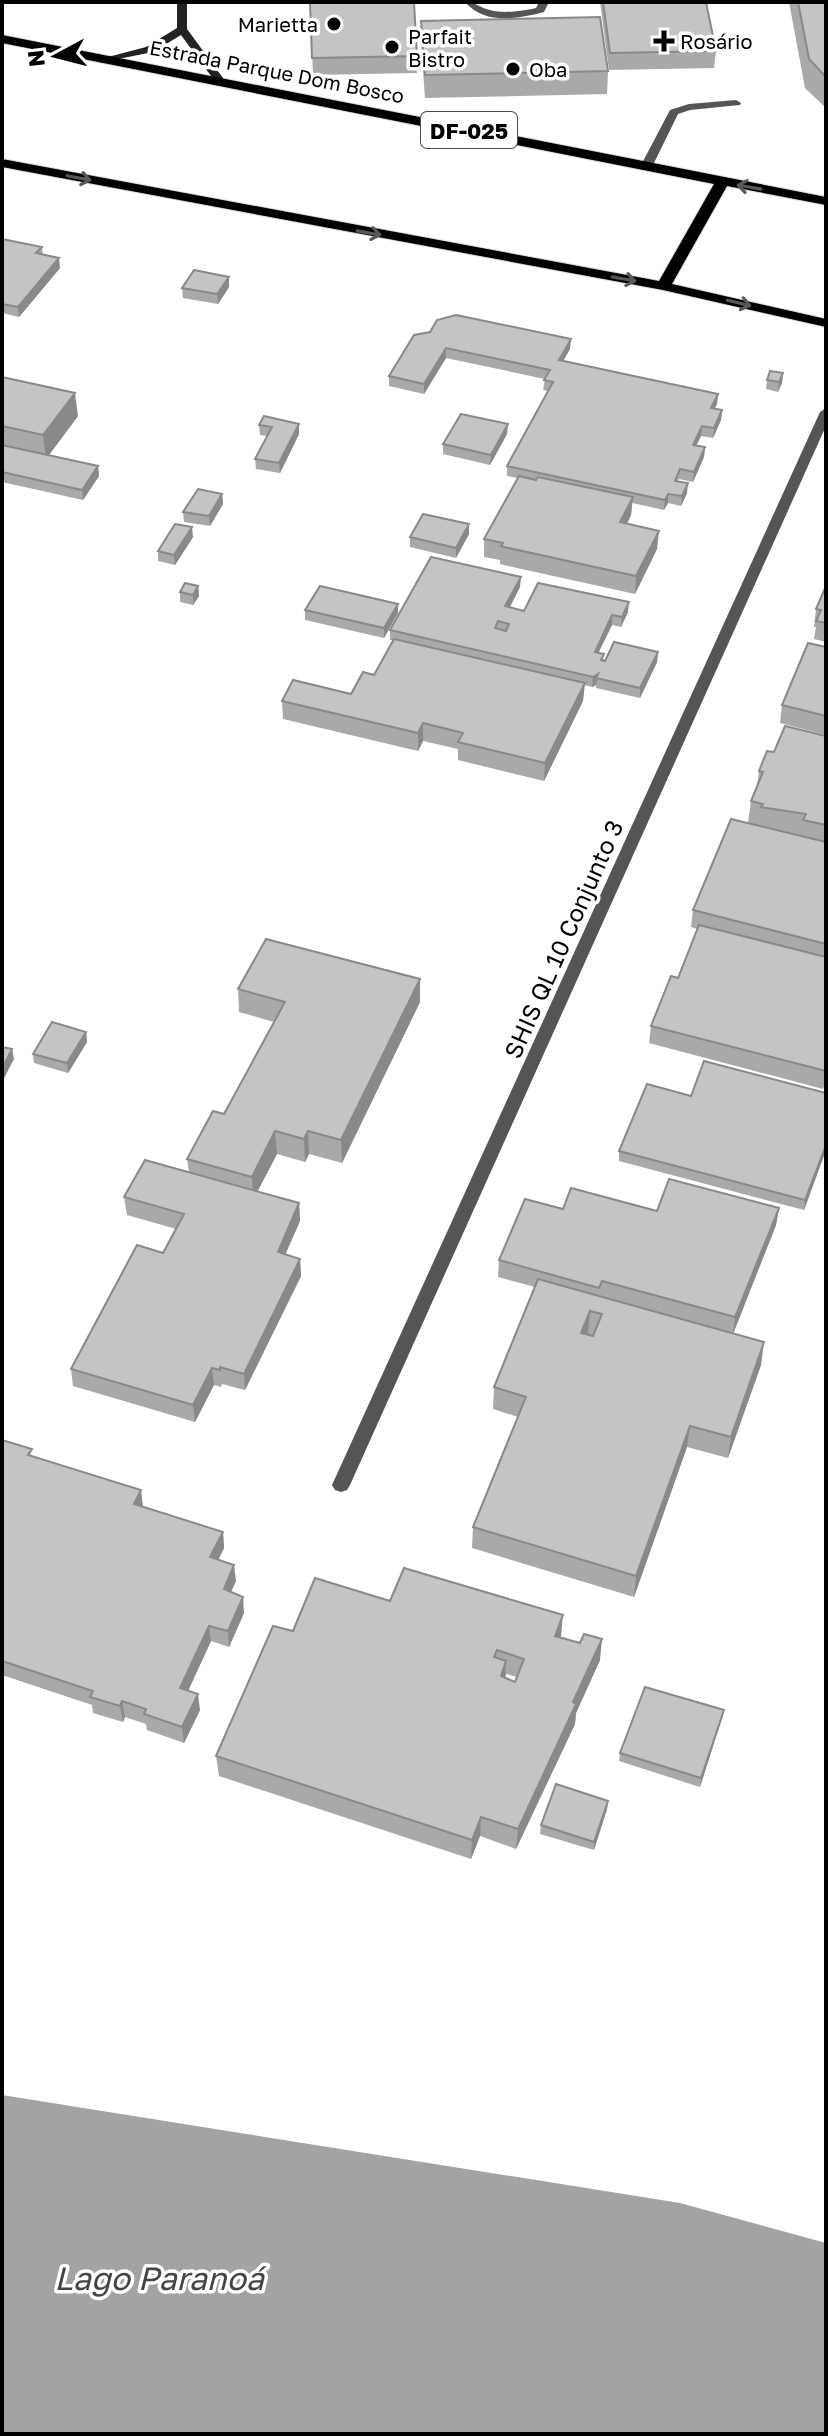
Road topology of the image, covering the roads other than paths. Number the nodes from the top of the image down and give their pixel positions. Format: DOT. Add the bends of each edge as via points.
graph roads {
  1 [pos="182,2"];
  2 [pos="470,2"];
  3 [pos="544,2"];
  4 [pos="182,29"];
  5 [pos="2,39"];
  6 [pos="112,59"];
  7 [pos="218,78"];
  8 [pos="736,103"];
  9 [pos="2,163"];
  10 [pos="646,167"];
  11 [pos="722,182"];
  12 [pos="826,201"];
  13 [pos="663,286"];
  14 [pos="826,323"];
  15 [pos="826,412"];
  16 [pos="341,1485"];
  1 -- 4 [label="street"];
  2 -- 3 [label="street" via="486,13 506,15 540,10"];
  4 -- 6 [label="street" via="148,52"];
  4 -- 7 [label="street"];
  5 -- 6 [label="main road, Estrada Parque Dom Bosco / DF-025"];
  6 -- 7 [label="main road, Estrada Parque Dom Bosco / DF-025"];
  7 -- 10 [label="main road, Estrada Parque Dom Bosco / DF-025"];
  8 -- 10 [label="street" via="674,112"];
  9 -- 13 [label="main road, one-way"];
  10 -- 11 [label="main road, Estrada Parque Dom Bosco / DF-025"];
  12 -- 11 [label="main road, Estrada Parque Dom Bosco / DF-025, one-way"];
  11 -- 13 [label="main road"];
  13 -- 14 [label="main road, one-way"];
  15 -- 16 [label="street, SHIS QL 10 Conjunto 3"];
}
